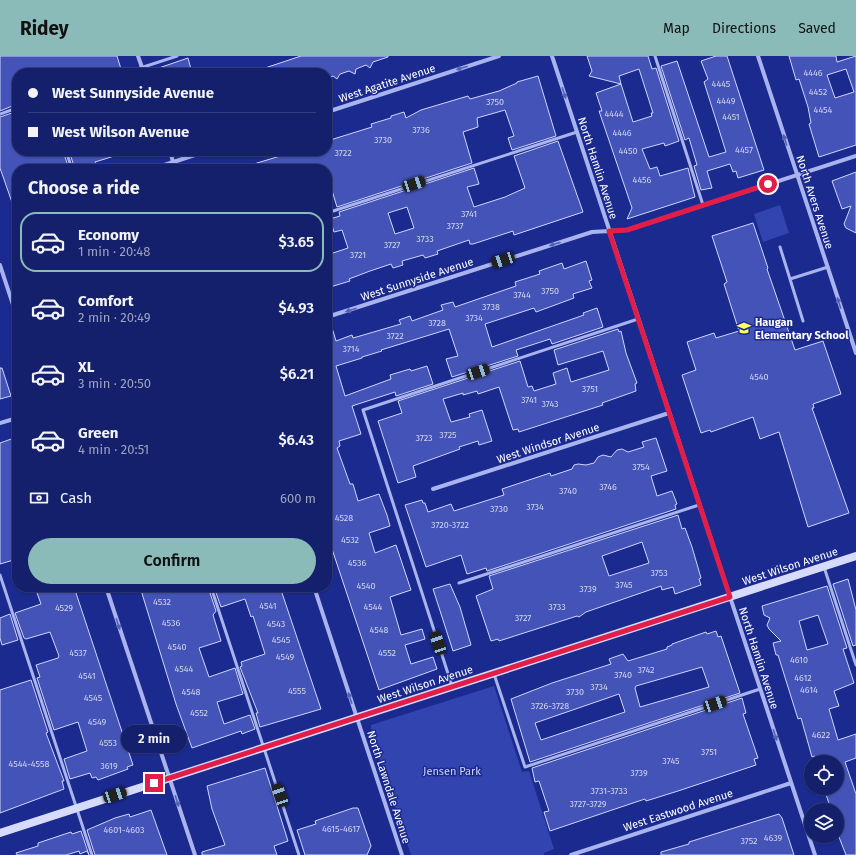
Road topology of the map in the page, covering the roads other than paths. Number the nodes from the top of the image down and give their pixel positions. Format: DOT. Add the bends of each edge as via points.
graph roads {
  1 [pos="138,56"];
  2 [pos="177,56"];
  3 [pos="499,56"];
  4 [pos="552,56"];
  5 [pos="655,56"];
  6 [pos="758,56"];
  7 [pos="142,67"];
  8 [pos="139,68"];
  9 [pos="12,110"];
  10 [pos="332,110"];
  11 [pos="0,114"];
  12 [pos="576,132"];
  13 [pos="171,156"];
  14 [pos="192,156"];
  15 [pos="856,156"];
  16 [pos="173,162"];
  17 [pos="167,164"];
  18 [pos="797,175"];
  19 [pos="703,205"];
  20 [pos="332,211"];
  21 [pos="609,231"];
  22 [pos="780,247"];
  23 [pos="0,265"];
  24 [pos="828,267"];
  25 [pos="790,279"];
  26 [pos="12,301"];
  27 [pos="332,315"];
  28 [pos="638,320"];
  29 [pos="803,321"];
  30 [pos="856,353"];
  31 [pos="669,413"];
  32 [pos="12,419"];
  33 [pos="0,423"];
  34 [pos="433,490"];
  35 [pos="700,505"];
  36 [pos="856,556"];
  37 [pos="824,567"];
  38 [pos="0,575"];
  39 [pos="459,583"];
  40 [pos="108,592"];
  41 [pos="213,592"];
  42 [pos="316,592"];
  43 [pos="730,597"];
  44 [pos="856,665"];
  45 [pos="494,673"];
  46 [pos="452,687"];
  47 [pos="760,689"];
  48 [pos="357,717"];
  49 [pos="264,747"];
  50 [pos="169,778"];
  51 [pos="791,783"];
  52 [pos="77,808"];
  53 [pos="0,832"];
  54 [pos="92,855"];
  55 [pos="195,855"];
  56 [pos="299,855"];
  57 [pos="402,855"];
  58 [pos="571,855"];
  59 [pos="815,855"];
  1 -- 7 [label="street"];
  2 -- 7 [label="lane"];
  3 -- 10 [label="street, West Agatite Avenue, one-way"];
  4 -- 12 [label="street, North Hamlin Avenue, one-way"];
  5 -- 19 [label="lane"];
  18 -- 6 [label="street, North Avers Avenue, one-way"];
  7 -- 8 [label="lane"];
  9 -- 11 [label="lane"];
  12 -- 20 [label="lane"];
  12 -- 21 [label="street, North Hamlin Avenue"];
  13 -- 16 [label="street"];
  14 -- 16 [label="street"];
  15 -- 18 [label="street, West Sunnyside Avenue"];
  16 -- 17 [label="street"];
  18 -- 19 [label="street, West Sunnyside Avenue"];
  18 -- 24 [label="street, North Avers Avenue"];
  19 -- 21 [label="street, West Sunnyside Avenue" via="627,230"];
  21 -- 27 [label="street, West Sunnyside Avenue, one-way" via="592,232"];
  21 -- 28 [label="street, North Hamlin Avenue"];
  22 -- 25 [label="lane"];
  23 -- 26 [label="street"];
  24 -- 25 [label="lane"];
  30 -- 24 [label="street, North Avers Avenue, one-way"];
  25 -- 29 [label="lane"];
  28 -- 31 [label="street, North Hamlin Avenue"];
  28 -- 46 [label="lane" via="363,410"];
  31 -- 34 [label="street, West Windsor Avenue"];
  31 -- 35 [label="street, North Hamlin Avenue"];
  32 -- 33 [label="street"];
  35 -- 39 [label="lane"];
  35 -- 43 [label="street, North Hamlin Avenue"];
  36 -- 37 [label="street, West Wilson Avenue"];
  37 -- 43 [label="street, West Wilson Avenue"];
  37 -- 44 [label="lane"];
  38 -- 52 [label="lane"];
  40 -- 50 [label="street, one-way"];
  41 -- 49 [label="lane"];
  48 -- 42 [label="street, North Lawndale Avenue, one-way"];
  43 -- 45 [label="street, West Wilson Avenue"];
  43 -- 47 [label="street, North Hamlin Avenue"];
  45 -- 46 [label="street, West Wilson Avenue"];
  45 -- 47 [label="lane" via="525,767"];
  46 -- 48 [label="street, West Wilson Avenue"];
  47 -- 51 [label="street, North Hamlin Avenue, one-way"];
  48 -- 49 [label="street, West Wilson Avenue"];
  48 -- 57 [label="street, North Lawndale Avenue"];
  49 -- 50 [label="street, West Wilson Avenue"];
  49 -- 56 [label="lane"];
  50 -- 52 [label="street, West Wilson Avenue"];
  50 -- 55 [label="street, one-way"];
  51 -- 58 [label="street, West Eastwood Avenue"];
  51 -- 59 [label="street, North Hamlin Avenue"];
  52 -- 53 [label="street, West Wilson Avenue"];
  52 -- 54 [label="lane"];
}
